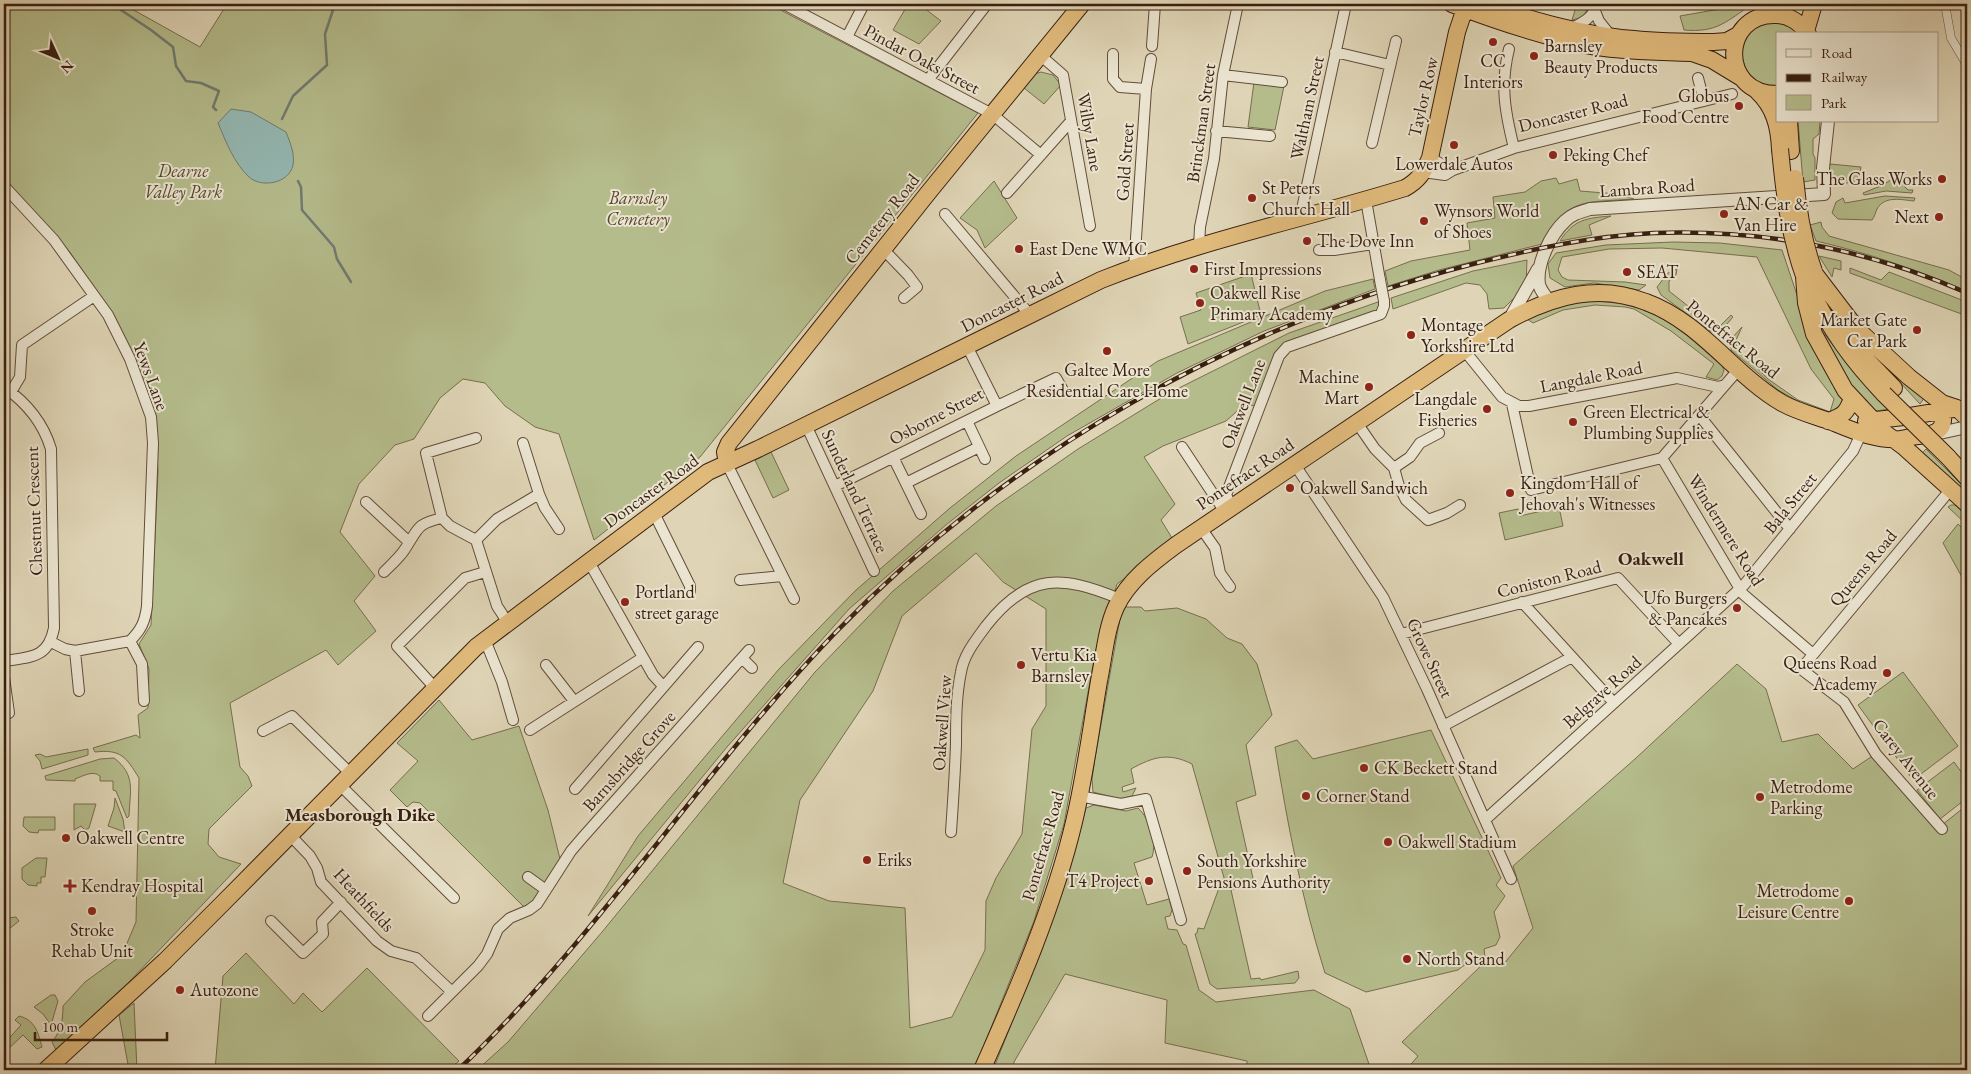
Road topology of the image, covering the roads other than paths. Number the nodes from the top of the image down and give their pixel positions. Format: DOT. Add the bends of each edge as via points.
graph roads {
  1 [pos="784,4"];
  2 [pos="864,4"];
  3 [pos="987,4"];
  4 [pos="1082,4"];
  5 [pos="1155,4"];
  6 [pos="1238,4"];
  7 [pos="1346,4"];
  8 [pos="1485,4"];
  9 [pos="1788,4"];
  10 [pos="1814,4"];
  11 [pos="1945,4"];
  12 [pos="1596,7"];
  13 [pos="1462,10"];
  14 [pos="1768,15"];
  15 [pos="1807,32"];
  16 [pos="1563,34"];
  17 [pos="1738,35"];
  18 [pos="1611,36"];
  19 [pos="847,38"];
  20 [pos="1396,41"];
  21 [pos="1152,46"];
  22 [pos="1509,49"];
  23 [pos="1336,52"];
  24 [pos="1113,54"];
  25 [pos="1040,55"];
  26 [pos="1151,59"];
  27 [pos="1390,65"];
  28 [pos="1967,65"];
  29 [pos="1223,75"];
  30 [pos="1740,77"];
  31 [pos="1698,78"];
  32 [pos="928,80"];
  33 [pos="1282,82"];
  34 [pos="1146,89"];
  35 [pos="1757,91"];
  36 [pos="1732,94"];
  37 [pos="1776,94"];
  38 [pos="1704,101"];
  39 [pos="992,114"];
  40 [pos="1776,120"];
  41 [pos="1072,121"];
  42 [pos="1777,122"];
  43 [pos="1790,122"];
  44 [pos="1828,122"];
  45 [pos="1216,131"];
  46 [pos="1270,136"];
  47 [pos="1372,143"];
  48 [pos="1514,148"];
  49 [pos="1786,150"];
  50 [pos="1041,155"];
  51 [pos="1427,165"];
  52 [pos="1453,170"];
  53 [pos="4,186"];
  54 [pos="1007,193"];
  55 [pos="1366,200"];
  56 [pos="945,214"];
  57 [pos="1300,218"];
  58 [pos="1090,226"];
  59 [pos="1373,244"];
  60 [pos="1198,248"];
  61 [pos="883,249"];
  62 [pos="1319,250"];
  63 [pos="1542,262"];
  64 [pos="1134,268"];
  65 [pos="1809,275"];
  66 [pos="94,296"];
  67 [pos="904,298"];
  68 [pos="1549,301"];
  69 [pos="1028,316"];
  70 [pos="1509,320"];
  71 [pos="967,346"];
  72 [pos="1464,350"];
  73 [pos="1740,369"];
  74 [pos="1725,385"];
  75 [pos="7,390"];
  76 [pos="1064,392"];
  77 [pos="1852,398"];
  78 [pos="1512,404"];
  79 [pos="997,406"];
  80 [pos="1955,409"];
  81 [pos="1699,415"];
  82 [pos="1904,417"];
  83 [pos="966,421"];
  84 [pos="1834,421"];
  85 [pos="1872,421"];
  86 [pos="1357,423"];
  87 [pos="806,426"];
  88 [pos="1967,427"];
  89 [pos="1439,433"];
  90 [pos="1861,434"];
  91 [pos="1935,434"];
  92 [pos="733,437"];
  93 [pos="476,438"];
  94 [pos="1900,442"];
  95 [pos="523,443"];
  96 [pos="979,447"];
  97 [pos="1182,447"];
  98 [pos="753,452"];
  99 [pos="1952,454"];
  100 [pos="893,457"];
  101 [pos="1662,458"];
  102 [pos="985,459"];
  103 [pos="1967,463"];
  104 [pos="727,464"];
  105 [pos="1295,465"];
  106 [pos="1394,468"];
  107 [pos="708,472"];
  108 [pos="1967,478"];
  109 [pos="906,482"];
  110 [pos="835,486"];
  111 [pos="1951,489"];
  112 [pos="539,494"];
  113 [pos="366,502"];
  114 [pos="1967,504"];
  115 [pos="1460,506"];
  116 [pos="1228,510"];
  117 [pos="653,511"];
  118 [pos="921,514"];
  119 [pos="442,518"];
  120 [pos="1201,528"];
  121 [pos="559,529"];
  122 [pos="1790,529"];
  123 [pos="476,540"];
  124 [pos="409,542"];
  125 [pos="589,562"];
  126 [pos="874,571"];
  127 [pos="384,572"];
  128 [pos="486,572"];
  129 [pos="782,576"];
  130 [pos="740,580"];
  131 [pos="1230,587"];
  132 [pos="1739,588"];
  133 [pos="690,591"];
  134 [pos="794,599"];
  135 [pos="1120,599"];
  136 [pos="1522,602"];
  137 [pos="508,623"];
  138 [pos="1401,634"];
  139 [pos="485,640"];
  140 [pos="130,641"];
  141 [pos="51,642"];
  142 [pos="1679,644"];
  143 [pos="698,647"];
  144 [pos="749,650"];
  145 [pos="75,651"];
  146 [pos="1813,654"];
  147 [pos="1572,657"];
  148 [pos="642,658"];
  149 [pos="742,658"];
  150 [pos="4,661"];
  151 [pos="546,665"];
  152 [pos="752,668"];
  153 [pos="1802,669"];
  154 [pos="4,677"];
  155 [pos="663,686"];
  156 [pos="435,688"];
  157 [pos="79,691"];
  158 [pos="144,701"];
  159 [pos="574,701"];
  160 [pos="1614,703"];
  161 [pos="9,713"];
  162 [pos="513,720"];
  163 [pos="1444,726"];
  164 [pos="263,730"];
  165 [pos="530,730"];
  166 [pos="345,778"];
  167 [pos="574,789"];
  168 [pos="1079,796"];
  169 [pos="1486,819"];
  170 [pos="1942,829"];
  171 [pos="951,832"];
  172 [pos="290,835"];
  173 [pos="528,877"];
  174 [pos="1512,878"];
  175 [pos="546,890"];
  176 [pos="454,898"];
  177 [pos="341,902"];
  178 [pos="1181,920"];
  179 [pos="272,921"];
  180 [pos="451,992"];
  181 [pos="428,1016"];
  182 [pos="46,1070"];
  183 [pos="982,1070"];
  1 -- 19 [label="street, Pindar Oaks Street"];
  2 -- 19 [label="street"];
  3 -- 32 [label="street"];
  4 -- 25 [label="highway, Cemetery Road"];
  5 -- 21 [label="street"];
  6 -- 29 [label="street, Brinckman Street"];
  7 -- 23 [label="street, Waltham Street"];
  8 -- 16 [label="highway"];
  9 -- 14 [label="highway"];
  10 -- 15 [label="highway"];
  11 -- 28 [label="street" via="1951,38"];
  12 -- 16 [label="street" via="1589,18"];
  12 -- 18 [label="street" via="1599,21"];
  13 -- 16 [label="highway" via="1481,23 1526,38"];
  13 -- 51 [label="highway, Taylor Row" via="1463,32 1455,46"];
  14 -- 15 [label="highway" via="1788,17"];
  14 -- 17 [label="highway" via="1751,22"];
  16 -- 18 [label="highway"];
  16 -- 30 [label="highway" via="1598,47 1692,54 1712,60"];
  17 -- 18 [label="highway" via="1727,41 1714,42"];
  17 -- 30 [label="highway" via="1734,56"];
  19 -- 32 [label="street, Pindar Oaks Street"];
  20 -- 27 [label="street"];
  22 -- 48 [label="street" via="1504,69 1504,92"];
  23 -- 27 [label="street"];
  23 -- 57 [label="street, Waltham Street"];
  24 -- 34 [label="street" via="1113,79 1120,86"];
  25 -- 39 [label="highway, Cemetery Road"];
  25 -- 41 [label="street, Wilby Lane" via="1063,75"];
  26 -- 34 [label="street, Gold Street"];
  27 -- 47 [label="street"];
  29 -- 33 [label="street"];
  29 -- 45 [label="street, Brinckman Street"];
  30 -- 35 [label="highway"];
  31 -- 38 [label="street"];
  32 -- 39 [label="street, Pindar Oaks Street"];
  34 -- 64 [label="street, Gold Street"];
  35 -- 37 [label="highway"];
  35 -- 40 [label="highway" via="1768,103"];
  36 -- 38 [label="street, Doncaster Road"];
  38 -- 48 [label="street, Doncaster Road"];
  39 -- 50 [label="street, Pindar Oaks Street"];
  39 -- 61 [label="highway, Cemetery Road"];
  41 -- 50 [label="street"];
  41 -- 58 [label="street, Wilby Lane"];
  42 -- 49 [label="highway"];
  43 -- 49 [label="highway"];
  44 -- 63 [label="street, Lambra Road" via="1824,194 1577,212 1556,230"];
  45 -- 46 [label="street"];
  45 -- 60 [label="street, Brinckman Street"];
  48 -- 52 [label="street, Doncaster Road"];
  49 -- 65 [label="highway, bridge"];
  50 -- 54 [label="street"];
  51 -- 52 [label="street"];
  51 -- 52 [label="street, Doncaster Road" via="1446,175"];
  51 -- 55 [label="highway, Doncaster Road" via="1416,181 1405,188"];
  53 -- 66 [label="street, Yews Lane" via="54,240"];
  55 -- 57 [label="highway, Doncaster Road"];
  55 -- 59 [label="street, Oakwell Lane"];
  56 -- 69 [label="street"];
  57 -- 60 [label="highway, Doncaster Road"];
  59 -- 62 [label="street"];
  59 -- 116 [label="street, Oakwell Lane, bridge" via="1384,301 1381,314 1287,347 1279,356 1226,495"];
  60 -- 64 [label="highway, Doncaster Road"];
  61 -- 67 [label="street" via="917,286"];
  61 -- 92 [label="highway, Cemetery Road"];
  63 -- 68 [label="street, Lambra Road" via="1539,283"];
  63 -- 70 [label="street"];
  64 -- 69 [label="highway, Doncaster Road" via="1101,280"];
  65 -- 77 [label="highway" via="1806,302 1814,334"];
  65 -- 80 [label="highway" via="1857,329 1909,377"];
  65 -- 99 [label="highway, bridge" via="1823,316 1843,346"];
  66 -- 75 [label="street" via="22,345 20,377"];
  66 -- 140 [label="street, Yews Lane" via="120,337 151,417 153,443 146,619"];
  68 -- 70 [label="highway, Pontefract Road"];
  68 -- 73 [label="highway, Pontefract Road" via="1598,293 1646,301 1693,329"];
  69 -- 71 [label="highway, Doncaster Road"];
  70 -- 72 [label="highway, Pontefract Road"];
  71 -- 79 [label="street, Osborne Street"];
  71 -- 87 [label="highway, Doncaster Road"];
  72 -- 78 [label="street"];
  72 -- 86 [label="highway, Pontefract Road"];
  73 -- 74 [label="street"];
  73 -- 84 [label="highway, Pontefract Road" via="1782,403"];
  74 -- 78 [label="street, Langdale Road" via="1715,387 1677,378 1530,406"];
  74 -- 81 [label="street"];
  75 -- 141 [label="street, Chestnut Crescent" via="41,423 51,449 54,628"];
  76 -- 79 [label="street" via="1056,378"];
  77 -- 84 [label="highway" via="1842,417"];
  77 -- 85 [label="highway"];
  78 -- 101 [label="street" via="1531,490"];
  79 -- 83 [label="street, Osborne Street"];
  80 -- 82 [label="highway, Pontefract Road"];
  80 -- 91 [label="highway"];
  81 -- 101 [label="street"];
  81 -- 122 [label="street"];
  82 -- 85 [label="highway, Pontefract Road"];
  82 -- 94 [label="highway"];
  83 -- 96 [label="street"];
  83 -- 100 [label="street, Osborne Street"];
  84 -- 85 [label="highway, Pontefract Road"];
  84 -- 90 [label="highway, Pontefract Road"];
  85 -- 94 [label="highway"];
  86 -- 105 [label="highway, Pontefract Road"];
  86 -- 106 [label="street" via="1375,449"];
  87 -- 98 [label="highway, Doncaster Road"];
  87 -- 110 [label="street, Sunderland Terrace"];
  88 -- 91 [label="street"];
  89 -- 106 [label="street" via="1420,443 1410,458"];
  90 -- 94 [label="highway, Pontefract Road"];
  90 -- 122 [label="street, Bala Street" via="1853,451"];
  91 -- 94 [label="highway, Pontefract Road"];
  92 -- 98 [label="highway" via="745,450"];
  92 -- 104 [label="highway" via="725,452"];
  92 -- 107 [label="highway, Cemetery Road"];
  93 -- 119 [label="street" via="426,453"];
  94 -- 111 [label="highway"];
  95 -- 112 [label="street"];
  96 -- 102 [label="street"];
  96 -- 109 [label="street"];
  97 -- 116 [label="street"];
  98 -- 104 [label="highway, Doncaster Road"];
  99 -- 103 [label="highway"];
  99 -- 108 [label="highway"];
  100 -- 109 [label="street"];
  100 -- 110 [label="street, Osborne Street"];
  101 -- 132 [label="street, Windermere Road"];
  104 -- 107 [label="highway, Doncaster Road"];
  104 -- 129 [label="street"];
  105 -- 116 [label="highway, Pontefract Road"];
  105 -- 138 [label="street, Grove Street" via="1383,597"];
  106 -- 115 [label="street" via="1406,500 1428,520"];
  107 -- 117 [label="highway, Doncaster Road"];
  109 -- 118 [label="street"];
  110 -- 126 [label="street, Sunderland Terrace"];
  111 -- 114 [label="highway"];
  111 -- 146 [label="street, Queens Road"];
  112 -- 121 [label="street"];
  112 -- 123 [label="street" via="497,519"];
  113 -- 124 [label="street"];
  116 -- 120 [label="highway, Pontefract Road"];
  117 -- 125 [label="highway, Doncaster Road"];
  117 -- 133 [label="street"];
  119 -- 123 [label="street" via="462,534"];
  119 -- 124 [label="street" via="423,524"];
  120 -- 131 [label="street" via="1215,548 1220,573"];
  120 -- 135 [label="highway, Pontefract Road" via="1144,570"];
  122 -- 132 [label="street, Bala Street"];
  123 -- 128 [label="street"];
  124 -- 127 [label="street"];
  125 -- 137 [label="highway, Doncaster Road"];
  125 -- 148 [label="street"];
  128 -- 137 [label="street" via="497,606"];
  128 -- 156 [label="street" via="465,578 398,646"];
  129 -- 130 [label="street"];
  129 -- 134 [label="street"];
  132 -- 142 [label="street, Belgrave Road"];
  132 -- 146 [label="street, Windermere Road"];
  135 -- 168 [label="highway, Pontefract Road" via="1104,653"];
  135 -- 171 [label="street, Oakwell View" via="1071,582 1038,585 1006,603 970,647 961,670"];
  136 -- 138 [label="street, Coniston Road"];
  136 -- 142 [label="street, Coniston Road" via="1618,578"];
  136 -- 147 [label="street"];
  137 -- 139 [label="highway, Doncaster Road"];
  138 -- 163 [label="street, Grove Street"];
  139 -- 156 [label="highway, Doncaster Road"];
  139 -- 162 [label="street"];
  140 -- 145 [label="street"];
  140 -- 158 [label="street" via="142,664"];
  141 -- 145 [label="street"];
  141 -- 150 [label="street" via="34,656"];
  142 -- 160 [label="street, Belgrave Road"];
  143 -- 155 [label="street"];
  144 -- 149 [label="street, Barnsbridge Grove"];
  145 -- 157 [label="street"];
  146 -- 153 [label="street, Queens Road"];
  147 -- 160 [label="street"];
  147 -- 163 [label="street"];
  148 -- 155 [label="street"];
  148 -- 159 [label="street"];
  149 -- 152 [label="street"];
  149 -- 175 [label="street, Barnsbridge Grove" via="583,837"];
  151 -- 159 [label="street"];
  153 -- 170 [label="street, Carey Avenue" via="1844,702 1876,754"];
  154 -- 161 [label="street"];
  155 -- 167 [label="street"];
  156 -- 166 [label="highway, Doncaster Road"];
  159 -- 165 [label="street"];
  160 -- 169 [label="street, Belgrave Road"];
  163 -- 169 [label="street, Grove Street"];
  164 -- 166 [label="street" via="292,716"];
  166 -- 172 [label="highway, Doncaster Road"];
  166 -- 176 [label="street"];
  168 -- 178 [label="street" via="1121,804 1146,799"];
  168 -- 183 [label="highway, Pontefract Road" via="1068,844 1043,920"];
  169 -- 174 [label="street, Grove Street"];
  172 -- 177 [label="street, Heathfields" via="310,856 321,882"];
  172 -- 182 [label="highway, Doncaster Road" via="165,961"];
  173 -- 175 [label="street"];
  175 -- 180 [label="street, Barnsbridge Grove" via="533,907 510,918 498,929 487,954"];
  177 -- 179 [label="street" via="322,922 323,934 303,953"];
  177 -- 180 [label="street, Heathfields" via="377,940 391,951 416,958"];
  180 -- 181 [label="street, Barnsbridge Grove"];
}
